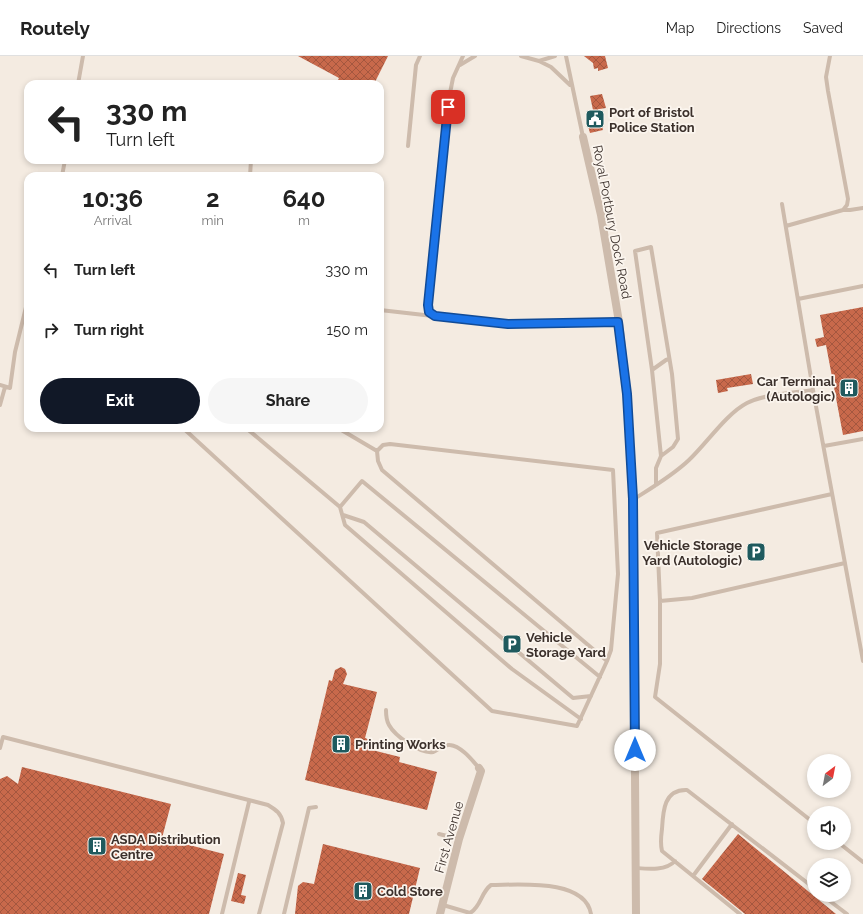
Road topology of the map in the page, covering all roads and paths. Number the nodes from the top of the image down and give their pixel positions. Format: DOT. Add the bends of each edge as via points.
graph roads {
  1 [pos="83,56"];
  2 [pos="420,56"];
  3 [pos="463,56"];
  4 [pos="475,56"];
  5 [pos="521,56"];
  6 [pos="555,56"];
  7 [pos="566,56"];
  8 [pos="830,56"];
  9 [pos="539,61"];
  10 [pos="458,66"];
  11 [pos="79,80"];
  12 [pos="572,87"];
  13 [pos="584,137"];
  14 [pos="408,146"];
  15 [pos="782,204"];
  16 [pos="863,208"];
  17 [pos="844,210"];
  18 [pos="786,226"];
  19 [pos="863,286"];
  20 [pos="798,299"];
  21 [pos="384,310"];
  22 [pos="24,315"];
  23 [pos="435,316"];
  24 [pos="618,322"];
  25 [pos="669,359"];
  26 [pos="652,370"];
  27 [pos="0,385"];
  28 [pos="5,387"];
  29 [pos="813,390"];
  30 [pos="0,405"];
  31 [pos="187,432"];
  32 [pos="251,432"];
  33 [pos="345,432"];
  34 [pos="863,440"];
  35 [pos="824,446"];
  36 [pos="376,451"];
  37 [pos="661,456"];
  38 [pos="656,485"];
  39 [pos="832,494"];
  40 [pos="633,499"];
  41 [pos="340,507"];
  42 [pos="343,515"];
  43 [pos="845,563"];
  44 [pos="660,602"];
  45 [pos="607,661"];
  46 [pos="863,661"];
  47 [pos="600,677"];
  48 [pos="591,696"];
  49 [pos="386,710"];
  50 [pos="581,719"];
  51 [pos="0,748"];
  52 [pos="479,768"];
  53 [pos="249,802"];
  54 [pos="316,807"];
  55 [pos="807,817"];
  56 [pos="732,824"];
  57 [pos="439,834"];
  58 [pos="459,839"];
  59 [pos="847,850"];
  60 [pos="675,862"];
  61 [pos="863,862"];
  62 [pos="636,868"];
  63 [pos="693,876"];
  64 [pos="807,883"];
  65 [pos="831,902"];
  66 [pos="443,905"];
  67 [pos="222,914"];
  68 [pos="259,914"];
  69 [pos="284,914"];
  70 [pos="440,914"];
  71 [pos="591,914"];
  72 [pos="636,914"];
  73 [pos="740,914"];
  74 [pos="847,914"];
  1 -- 11 [label="lane"];
  2 -- 14 [label="lane" via="416,65"];
  3 -- 10 [label="lane"];
  4 -- 10 [label="lane"];
  5 -- 9 [label="lane"];
  6 -- 9 [label="lane"];
  7 -- 12 [label="lane, Royal Portbury Dock Road"];
  8 -- 17 [label="lane" via="826,77 848,199"];
  9 -- 12 [label="lane" via="556,70"];
  10 -- 23 [label="lane" via="450,93 428,305 429,312"];
  12 -- 13 [label="lane, Royal Portbury Dock Road"];
  13 -- 24 [label="street, Royal Portbury Dock Road" via="601,215"];
  15 -- 18 [label="lane"];
  16 -- 17 [label="lane"];
  17 -- 18 [label="lane"];
  18 -- 20 [label="lane"];
  19 -- 20 [label="lane"];
  20 -- 29 [label="lane"];
  21 -- 23 [label="lane"];
  22 -- 28 [label="lane" via="10,388"];
  23 -- 24 [label="lane" via="508,324"];
  24 -- 40 [label="street, Royal Portbury Dock Road" via="627,394"];
  25 -- 26 [label="lane"];
  25 -- 26 [label="lane" via="651,247 636,251"];
  25 -- 37 [label="lane" via="678,438 673,447"];
  26 -- 37 [label="lane"];
  27 -- 28 [label="lane"];
  28 -- 30 [label="lane"];
  29 -- 35 [label="lane"];
  29 -- 38 [label="lane" via="747,403 680,468"];
  31 -- 50 [label="lane" via="492,711 577,726"];
  32 -- 41 [label="lane"];
  33 -- 36 [label="lane"];
  34 -- 35 [label="lane"];
  35 -- 39 [label="lane"];
  36 -- 45 [label="lane" via="382,470"];
  36 -- 45 [label="lane" via="383,445 390,444 613,470 618,574 611,650"];
  37 -- 38 [label="lane" via="656,468"];
  38 -- 40 [label="lane"];
  39 -- 43 [label="lane"];
  39 -- 44 [label="lane" via="657,533"];
  40 -- 62 [label="street, Royal Portbury Dock Road"];
  41 -- 42 [label="lane"];
  41 -- 47 [label="lane" via="362,481"];
  42 -- 48 [label="lane" via="364,522 573,698"];
  42 -- 50 [label="lane" via="345,525 512,669"];
  43 -- 44 [label="lane" via="692,598"];
  43 -- 46 [label="lane"];
  44 -- 55 [label="lane" via="660,664 655,697"];
  45 -- 47 [label="lane"];
  47 -- 48 [label="lane"];
  48 -- 50 [label="lane"];
  49 -- 52 [label="lane" via="388,724 403,740 428,752 434,752 444,746 454,746"];
  51 -- 53 [label="lane" via="3,737"];
  52 -- 58 [label="street, First Avenue" via="481,771"];
  53 -- 67 [label="lane"];
  53 -- 68 [label="lane" via="268,805 282,816 283,822"];
  54 -- 69 [label="lane" via="309,808"];
  56 -- 60 [label="lane" via="688,790 671,795 663,808 660,842 662,851"];
  56 -- 63 [label="lane"];
  56 -- 64 [label="lane"];
  57 -- 58 [label="lane"];
  58 -- 66 [label="street, First Avenue"];
  59 -- 61 [label="lane"];
  60 -- 62 [label="lane" via="670,866 651,869"];
  60 -- 63 [label="lane"];
  62 -- 72 [label="street, Royal Portbury Dock Road"];
  63 -- 73 [label="lane"];
  65 -- 74 [label="lane"];
  66 -- 70 [label="street, First Avenue"];
  66 -- 71 [label="lane" via="470,913 491,885 549,886 582,898"];
}
